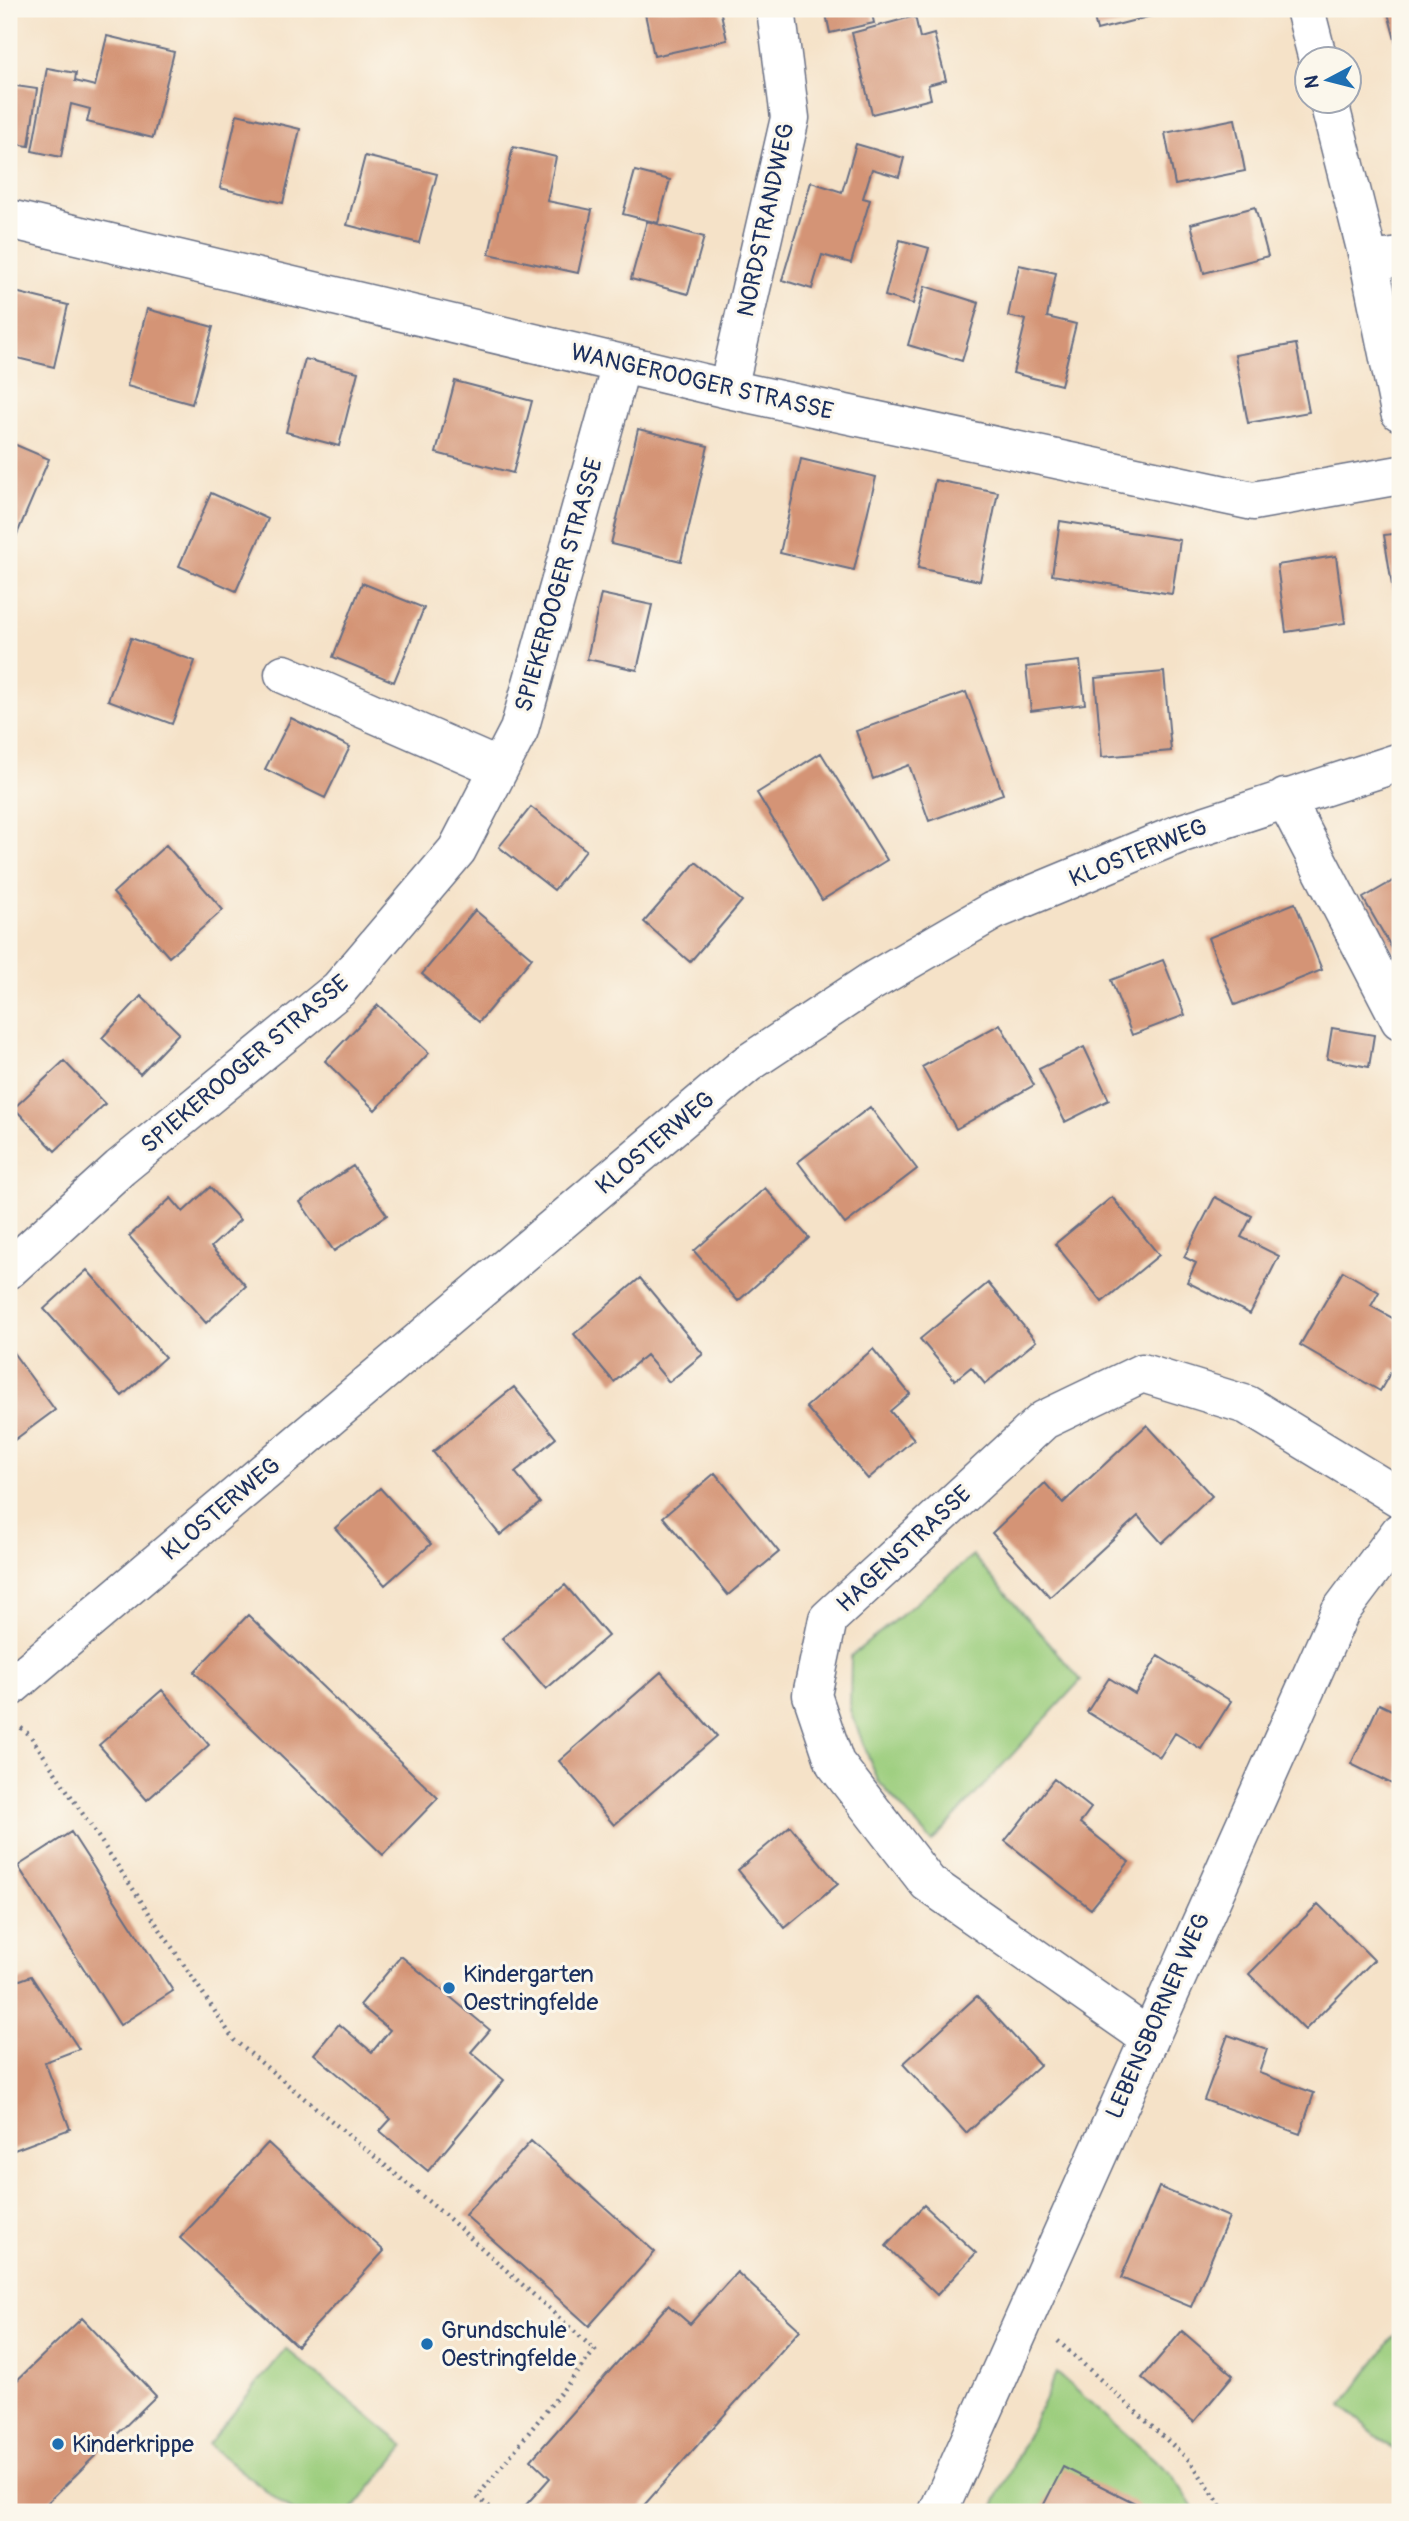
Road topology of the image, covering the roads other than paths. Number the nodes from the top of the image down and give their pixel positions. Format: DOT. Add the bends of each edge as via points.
graph roads {
  1 [pos="776,9"];
  2 [pos="1305,9"];
  3 [pos="1314,46"];
  4 [pos="1334,116"];
  5 [pos="9,219"];
  6 [pos="1385,259"];
  7 [pos="621,365"];
  8 [pos="728,389"];
  9 [pos="1400,412"];
  10 [pos="1400,475"];
  11 [pos="284,674"];
  12 [pos="1400,762"];
  13 [pos="499,768"];
  14 [pos="1286,798"];
  15 [pos="1400,1020"];
  16 [pos="9,1269"];
  17 [pos="1400,1498"];
  18 [pos="1400,1532"];
  19 [pos="9,1688"];
  20 [pos="1148,2038"];
  21 [pos="938,2512"];
  1 -- 8 [label="street, NORDSTRANDWEG" via="790,118"];
  2 -- 3 [label="street"];
  4 -- 6 [label="street"];
  5 -- 7 [label="street, WANGEROOGER STRASSE"];
  6 -- 9 [label="street"];
  7 -- 8 [label="street, WANGEROOGER STRASSE"];
  7 -- 13 [label="street, SPIEKEROOGER STRASSE" via="519,730"];
  8 -- 10 [label="street, WANGEROOGER STRASSE" via="1253,501"];
  11 -- 13 [label="street"];
  12 -- 14 [label="street, KLOSTERWEG"];
  13 -- 16 [label="street, SPIEKEROOGER STRASSE" via="457,850 339,989 120,1168"];
  14 -- 15 [label="street"];
  14 -- 19 [label="street, KLOSTERWEG" via="1179,834 993,911 869,983 747,1064"];
  17 -- 20 [label="street, HAGENSTRASSE" via="1247,1405 1143,1373 1044,1420 828,1619 812,1695 835,1763 928,1883"];
  18 -- 20 [label="street, LEBENSBORNER WEG" via="1340,1612"];
  20 -- 21 [label="street, LEBENSBORNER WEG"];
}
